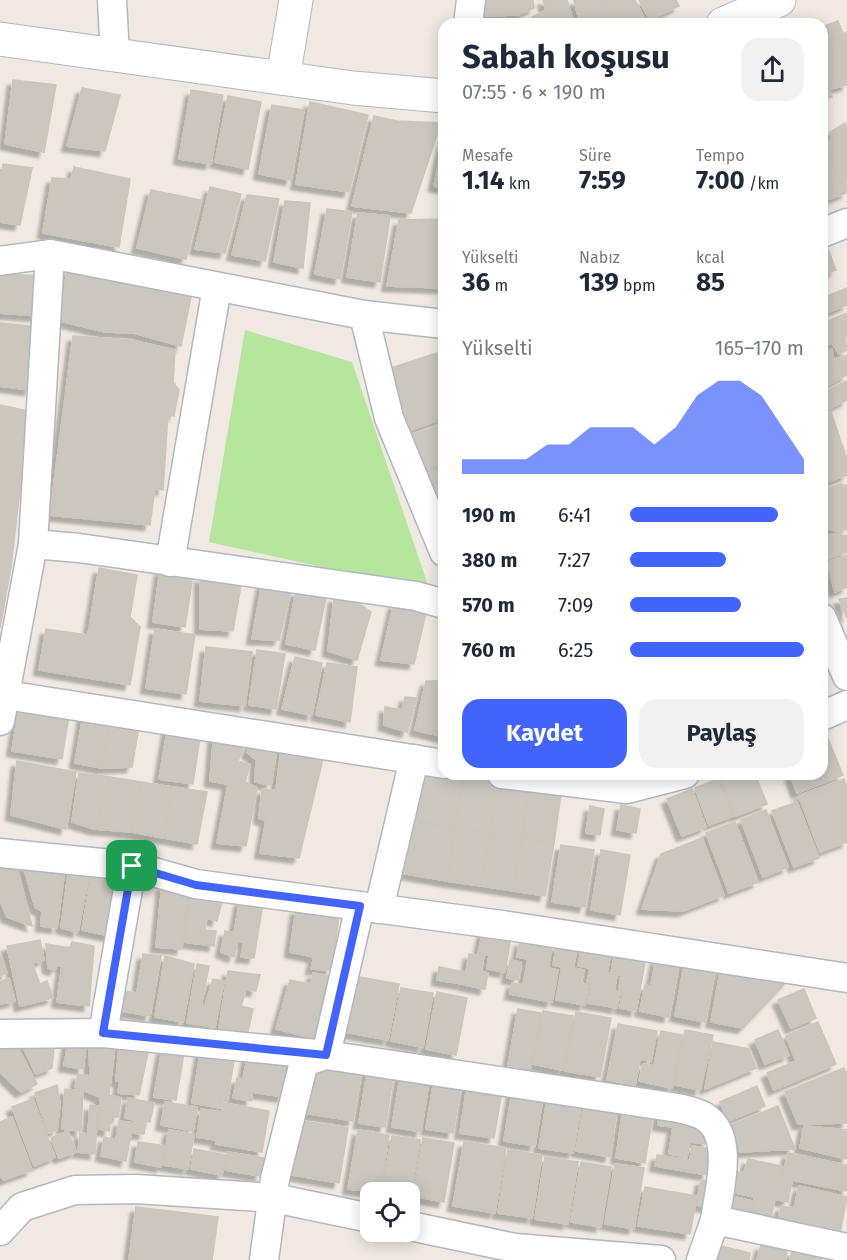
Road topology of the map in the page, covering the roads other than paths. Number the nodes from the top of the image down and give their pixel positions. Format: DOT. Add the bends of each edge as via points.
graph roads {
  1 [pos="112,0"];
  2 [pos="296,0"];
  3 [pos="471,0"];
  4 [pos="779,0"];
  5 [pos="469,18"];
  6 [pos="737,18"];
  7 [pos="0,39"];
  8 [pos="115,55"];
  9 [pos="283,78"];
  10 [pos="438,95"];
  11 [pos="50,255"];
  12 [pos="0,261"];
  13 [pos="217,287"];
  14 [pos="364,315"];
  15 [pos="438,323"];
  16 [pos="438,538"];
  17 [pos="33,544"];
  18 [pos="170,562"];
  19 [pos="438,602"];
  20 [pos="828,632"];
  21 [pos="847,676"];
  22 [pos="2,703"];
  23 [pos="847,705"];
  24 [pos="828,713"];
  25 [pos="414,759"];
  26 [pos="438,763"];
  27 [pos="562,780"];
  28 [pos="662,780"];
  29 [pos="0,853"];
  30 [pos="132,866"];
  31 [pos="370,907"];
  32 [pos="847,978"];
  33 [pos="103,1033"];
  34 [pos="0,1034"];
  35 [pos="326,1055"];
  36 [pos="274,1198"];
  37 [pos="360,1216"];
  38 [pos="715,1220"];
  39 [pos="420,1228"];
  40 [pos="0,1231"];
  41 [pos="847,1248"];
  42 [pos="545,1255"];
  43 [pos="264,1260"];
  44 [pos="661,1260"];
  45 [pos="701,1260"];
  1 -- 8 [label="street"];
  2 -- 9 [label="street"];
  3 -- 5 [label="street"];
  4 -- 6 [label="street"];
  7 -- 8 [label="street"];
  8 -- 9 [label="street"];
  9 -- 10 [label="street"];
  11 -- 12 [label="street"];
  11 -- 13 [label="street"];
  11 -- 17 [label="street"];
  13 -- 14 [label="street"];
  13 -- 18 [label="street"];
  14 -- 15 [label="street"];
  14 -- 16 [label="street" via="388,418"];
  17 -- 18 [label="street"];
  17 -- 22 [label="street"];
  18 -- 19 [label="street"];
  20 -- 21 [label="street"];
  22 -- 25 [label="street"];
  23 -- 24 [label="street"];
  25 -- 26 [label="street"];
  25 -- 31 [label="street"];
  27 -- 28 [label="street" via="627,789"];
  29 -- 30 [label="street"];
  30 -- 31 [label="street" via="196,885"];
  30 -- 33 [label="street"];
  31 -- 32 [label="street"];
  31 -- 35 [label="street"];
  33 -- 34 [label="street"];
  33 -- 35 [label="street"];
  35 -- 36 [label="street" via="304,1062 275,1179"];
  35 -- 38 [label="street" via="678,1108 705,1116 719,1130 723,1148"];
  36 -- 37 [label="street"];
  36 -- 40 [label="street" via="136,1189 75,1190 22,1207"];
  36 -- 43 [label="street"];
  38 -- 41 [label="street"];
  38 -- 45 [label="street"];
  39 -- 42 [label="street"];
  42 -- 44 [label="street"];
}
